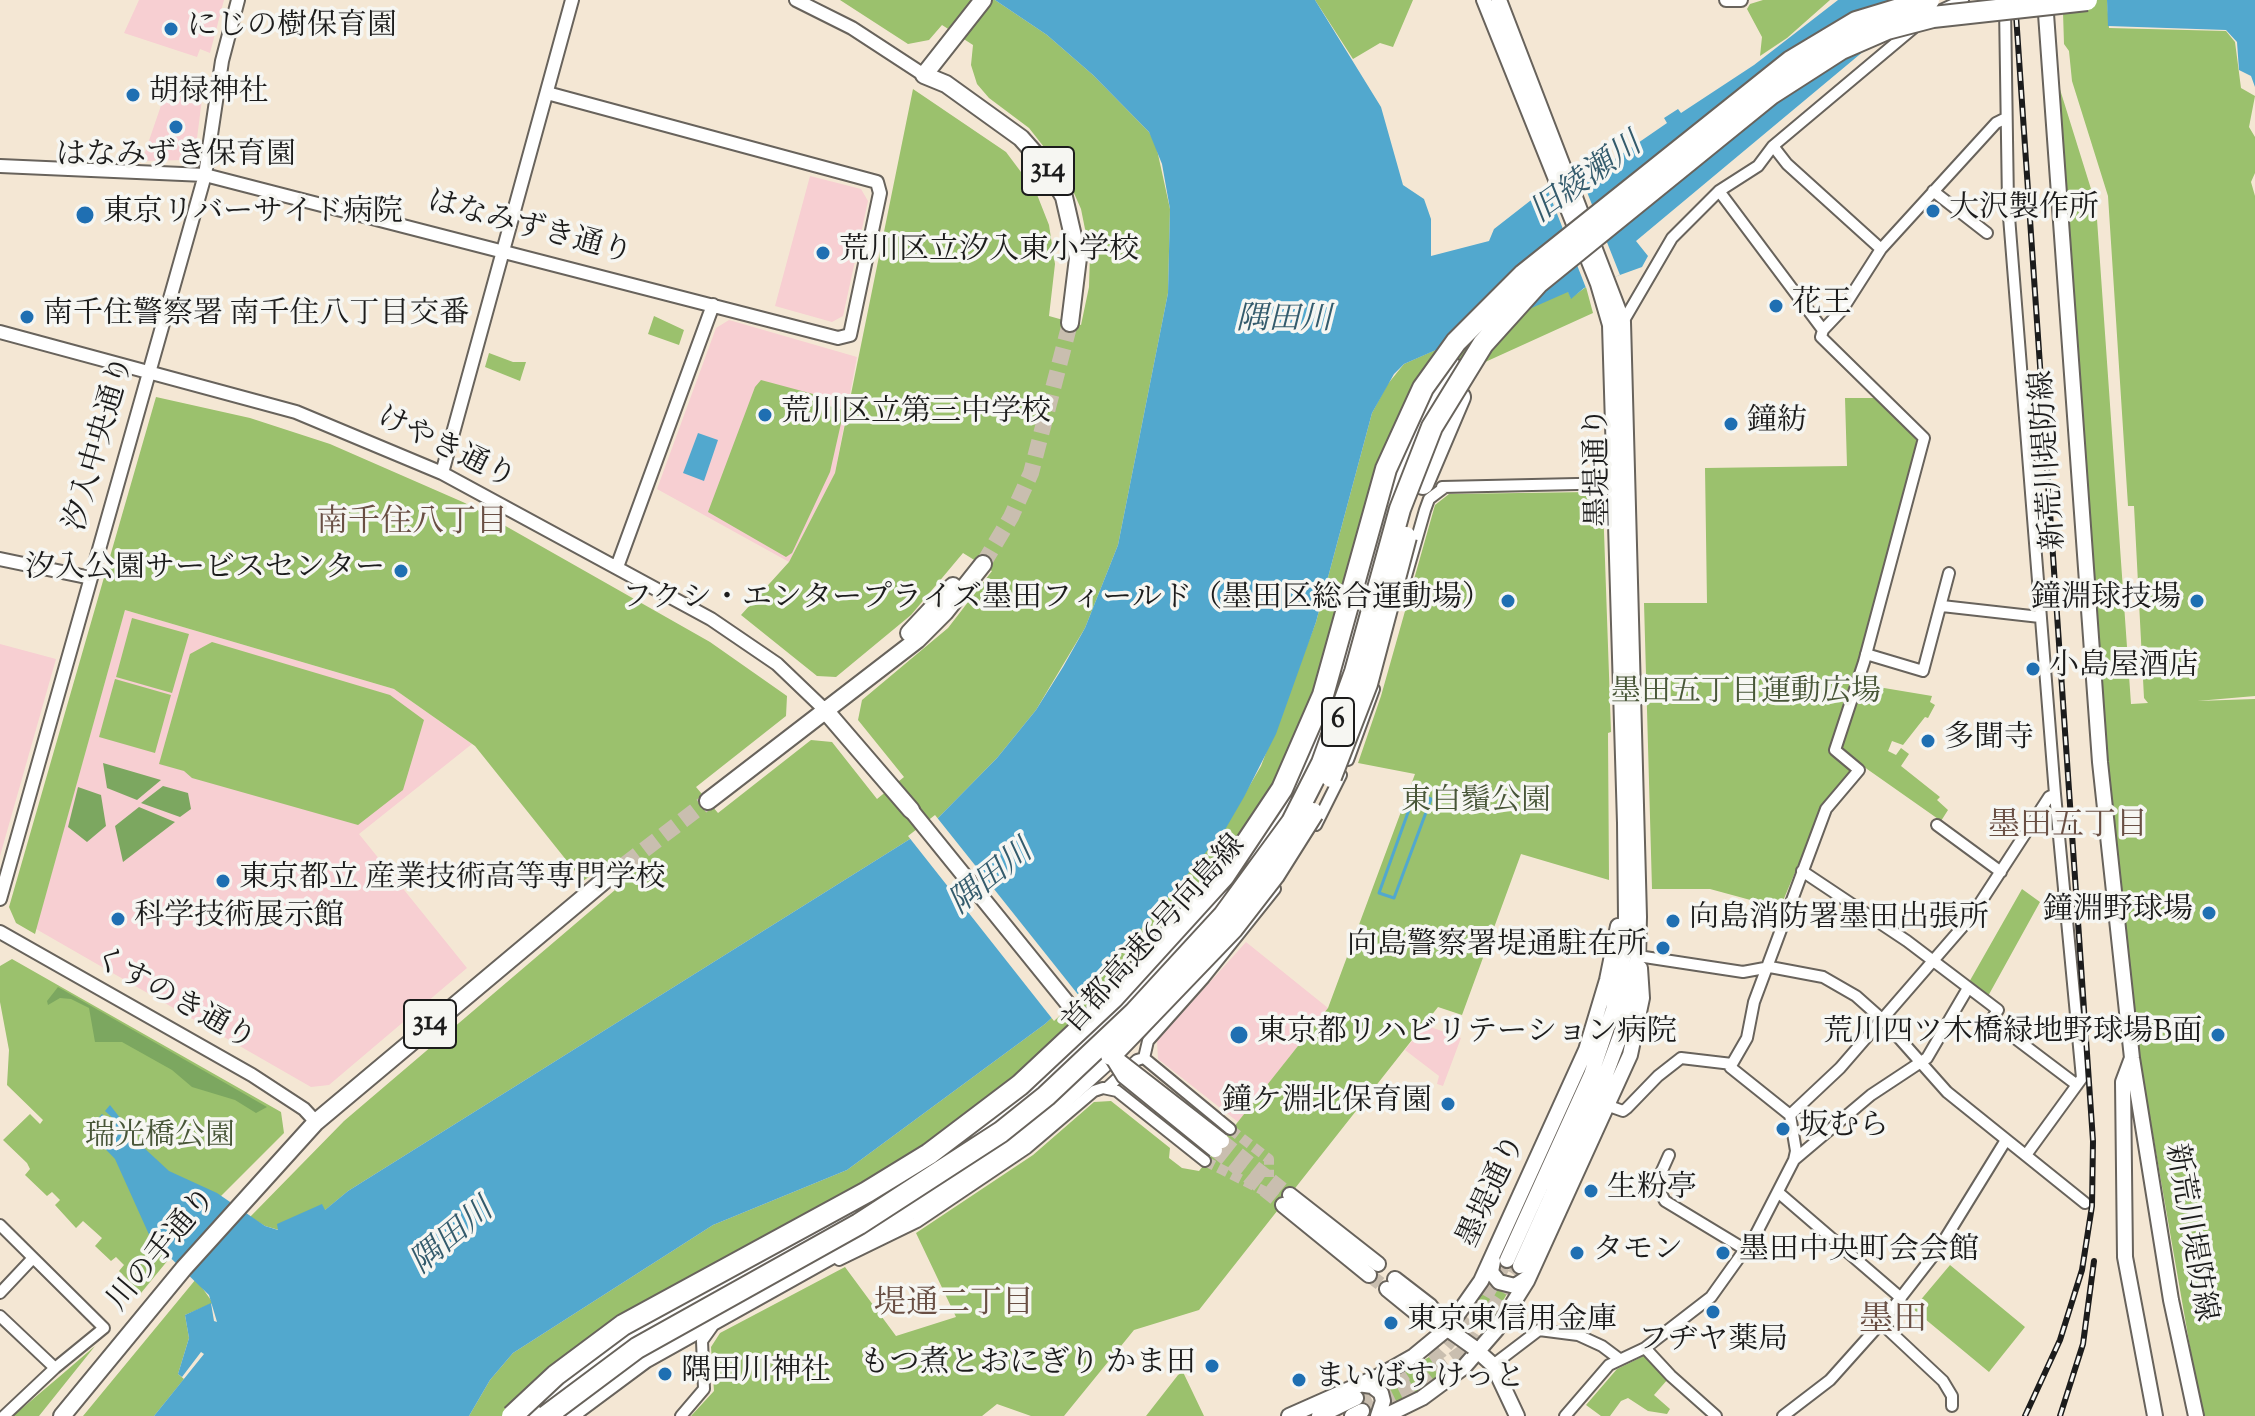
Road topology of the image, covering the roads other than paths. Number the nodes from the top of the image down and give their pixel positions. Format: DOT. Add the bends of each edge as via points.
graph roads {
  1 [pos="238,0"];
  2 [pos="572,0"];
  3 [pos="796,0"];
  4 [pos="983,0"];
  5 [pos="1484,0"];
  6 [pos="1499,0"];
  7 [pos="1726,0"];
  8 [pos="1741,0"];
  9 [pos="1929,0"];
  10 [pos="1963,0"];
  11 [pos="2005,0"];
  12 [pos="2045,0"];
  13 [pos="2087,0"];
  14 [pos="924,75"];
  15 [pos="547,93"];
  16 [pos="2006,118"];
  17 [pos="1773,146"];
  18 [pos="0,166"];
  19 [pos="205,175"];
  20 [pos="1564,183"];
  21 [pos="1719,191"];
  22 [pos="1933,191"];
  23 [pos="1987,233"];
  24 [pos="1580,247"];
  25 [pos="1881,249"];
  26 [pos="502,250"];
  27 [pos="1523,275"];
  28 [pos="1603,282"];
  29 [pos="713,305"];
  30 [pos="1065,322"];
  31 [pos="1623,322"];
  32 [pos="1823,330"];
  33 [pos="0,332"];
  34 [pos="150,370"];
  35 [pos="442,473"];
  36 [pos="1622,483"];
  37 [pos="1445,487"];
  38 [pos="1425,510"];
  39 [pos="0,559"];
  40 [pos="978,561"];
  41 [pos="617,567"];
  42 [pos="1949,573"];
  43 [pos="91,578"];
  44 [pos="1942,606"];
  45 [pos="2040,617"];
  46 [pos="1866,654"];
  47 [pos="824,709"];
  48 [pos="2055,794"];
  49 [pos="708,801"];
  50 [pos="911,810"];
  51 [pos="1937,825"];
  52 [pos="1802,871"];
  53 [pos="2001,872"];
  54 [pos="606,879"];
  55 [pos="0,899"];
  56 [pos="0,932"];
  57 [pos="1638,956"];
  58 [pos="1933,961"];
  59 [pos="1765,970"];
  60 [pos="1968,988"];
  61 [pos="1883,1020"];
  62 [pos="1093,1035"];
  63 [pos="1111,1055"];
  64 [pos="1144,1058"];
  65 [pos="2132,1058"];
  66 [pos="1922,1061"];
  67 [pos="1730,1067"];
  68 [pos="2077,1085"];
  69 [pos="1108,1087"];
  70 [pos="1609,1106"];
  71 [pos="1790,1115"];
  72 [pos="316,1122"];
  73 [pos="1222,1140"];
  74 [pos="2006,1140"];
  75 [pos="1669,1155"];
  76 [pos="2026,1155"];
  77 [pos="1794,1160"];
  78 [pos="1205,1161"];
  79 [pos="1779,1193"];
  80 [pos="1287,1200"];
  81 [pos="2085,1203"];
  82 [pos="0,1225"];
  83 [pos="1746,1250"];
  84 [pos="33,1258"];
  85 [pos="1513,1263"];
  86 [pos="1373,1270"];
  87 [pos="1391,1284"];
  88 [pos="0,1293"];
  89 [pos="1901,1298"];
  90 [pos="0,1316"];
  91 [pos="1881,1323"];
  92 [pos="1450,1330"];
  93 [pos="1645,1348"];
  94 [pos="1476,1349"];
  95 [pos="1618,1358"];
  96 [pos="1493,1365"];
  97 [pos="55,1368"];
  98 [pos="1357,1402"];
  99 [pos="1952,1406"];
  100 [pos="4,1416"];
  101 [pos="62,1416"];
  102 [pos="512,1416"];
  103 [pos="524,1416"];
  104 [pos="546,1416"];
  105 [pos="566,1416"];
  106 [pos="681,1416"];
  107 [pos="1289,1416"];
  108 [pos="1319,1416"];
  109 [pos="1378,1416"];
  110 [pos="1385,1416"];
  111 [pos="1517,1416"];
  112 [pos="1565,1416"];
  113 [pos="1716,1416"];
  114 [pos="1783,1416"];
  115 [pos="2155,1416"];
  116 [pos="2196,1416"];
  1 -- 19 [label="street, 汐入中央通り" via="222,61"];
  2 -- 15 [label="street"];
  3 -- 14 [label="street" via="852,28"];
  4 -- 14 [label="main road"];
  5 -- 20 [label="main road, 墨堤通り"];
  6 -- 20 [label="main road, 墨堤通り"];
  7 -- 8 [label="street"];
  9 -- 27 [label="highway, 首都高速6号向島線 / 6, bridge" via="1856,22 1791,61"];
  10 -- 17 [label="street" via="1918,24"];
  11 -- 16 [label="street"];
  12 -- 65 [label="main road, 新荒川堤防線" via="2100,762"];
  13 -- 24 [label="highway, 首都高速6号向島線 / 6, bridge" via="1933,17 1841,49 1771,94"];
  14 -- 30 [label="main road, 314" via="1014,145 1054,201 1068,259"];
  15 -- 26 [label="street"];
  15 -- 29 [label="street, はなみずき通り" via="877,182 878,205 848,337"];
  16 -- 22 [label="street"];
  16 -- 45 [label="street"];
  17 -- 21 [label="street" via="1758,166"];
  17 -- 25 [label="street"];
  18 -- 19 [label="street, はなみずき通り"];
  19 -- 26 [label="street, はなみずき通り"];
  19 -- 34 [label="street, 汐入中央通り"];
  20 -- 28 [label="main road, 墨堤通り, bridge"];
  21 -- 31 [label="street" via="1672,238"];
  21 -- 32 [label="street"];
  22 -- 23 [label="street"];
  22 -- 25 [label="street"];
  24 -- 63 [label="highway, bridge" via="1493,346 1442,432 1413,512 1355,718 1329,782 1296,842 1233,928"];
  24 -- 104 [label="highway, 首都高速6号向島線 / 6, bridge" via="1510,312 1446,399 1400,509 1355,672 1322,763 1292,822 1224,915 1134,1013 1001,1132 859,1224 637,1348"];
  25 -- 32 [label="street"];
  26 -- 29 [label="street, はなみずき通り"];
  26 -- 35 [label="street"];
  27 -- 62 [label="highway, bridge" via="1466,342 1421,419 1388,503 1329,716 1295,793 1213,909"];
  27 -- 102 [label="highway, 首都高速6号向島線 / 6, bridge" via="1456,342 1411,411 1383,479 1323,695 1298,757 1246,847 1203,901 1080,1031 983,1115 867,1192 623,1325"];
  28 -- 31 [label="main road, 墨堤通り"];
  28 -- 36 [label="main road, 墨堤通り"];
  29 -- 41 [label="street"];
  31 -- 36 [label="main road, 墨堤通り"];
  32 -- 46 [label="street" via="1821,337 1924,438"];
  33 -- 34 [label="street, けやき通り"];
  34 -- 35 [label="street, けやき通り" via="317,419"];
  34 -- 43 [label="street, 汐入中央通り"];
  35 -- 41 [label="street, けやき通り"];
  36 -- 37 [label="street"];
  36 -- 57 [label="main road, 墨堤通り"];
  36 -- 85 [label="main road, 墨堤通り" via="1625,895 1586,1050"];
  37 -- 38 [label="street" via="1429,499"];
  37 -- 38 [label="street" via="1399,493 1391,517 1405,527"];
  38 -- 64 [label="street" via="1370,704 1329,802 1266,902 1148,1041"];
  39 -- 43 [label="street"];
  40 -- 47 [label="main road" via="910,632"];
  41 -- 47 [label="street, けやき通り" via="751,645"];
  42 -- 44 [label="street"];
  43 -- 55 [label="street, 汐入中央通り"];
  44 -- 45 [label="street"];
  44 -- 46 [label="street" via="1923,671"];
  45 -- 48 [label="street"];
  46 -- 52 [label="street" via="1835,750 1859,770 1826,809"];
  47 -- 49 [label="main road"];
  47 -- 50 [label="main road"];
  48 -- 53 [label="street"];
  48 -- 68 [label="street" via="2082,1078"];
  50 -- 62 [label="main road"];
  51 -- 53 [label="street"];
  52 -- 58 [label="street"];
  52 -- 59 [label="street"];
  53 -- 58 [label="street"];
  54 -- 72 [label="main road, 川の手通り / 314"];
  56 -- 72 [label="street, くすのき通り" via="252,1075"];
  57 -- 59 [label="street" via="1743,972"];
  57 -- 70 [label="main road, 墨堤通り" via="1642,998 1630,1055"];
  57 -- 85 [label="main road, 墨堤通り" via="1614,1055"];
  58 -- 60 [label="street"];
  58 -- 61 [label="street"];
  59 -- 61 [label="street" via="1823,977"];
  59 -- 70 [label="street" via="1747,1038 1732,1064 1681,1058 1623,1111"];
  60 -- 66 [label="street"];
  60 -- 68 [label="street" via="1998,1010 1991,1020"];
  61 -- 66 [label="street"];
  61 -- 71 [label="street"];
  62 -- 63 [label="main road, bridge"];
  62 -- 103 [label="highway" via="1042,1084 938,1162 643,1330"];
  63 -- 73 [label="main road, bridge"];
  63 -- 105 [label="highway" via="1020,1138 959,1182 644,1358"];
  64 -- 69 [label="street"];
  64 -- 73 [label="street"];
  65 -- 115 [label="main road, 新荒川堤防線" via="2123,1082 2128,1282"];
  65 -- 116 [label="main road, 新荒川堤防線" via="2171,1300"];
  66 -- 74 [label="street" via="1947,1092"];
  66 -- 77 [label="street" via="1871,1095"];
  67 -- 71 [label="street"];
  68 -- 76 [label="street"];
  69 -- 78 [label="street"];
  69 -- 106 [label="street" via="1094,1091 1027,1148 917,1222 709,1329 702,1341 704,1389"];
  70 -- 85 [label="main road, 墨堤通り"];
  71 -- 77 [label="street"];
  72 -- 101 [label="main road, 川の手通り / 314"];
  74 -- 76 [label="street"];
  74 -- 89 [label="street" via="1965,1210"];
  75 -- 83 [label="street" via="1656,1184 1665,1201"];
  76 -- 81 [label="street"];
  77 -- 79 [label="street"];
  79 -- 83 [label="street"];
  79 -- 89 [label="street"];
  80 -- 86 [label="main road"];
  82 -- 84 [label="street"];
  83 -- 93 [label="street" via="1711,1297"];
  84 -- 88 [label="street"];
  84 -- 97 [label="street" via="104,1328"];
  85 -- 92 [label="main road, 墨堤通り" via="1481,1281"];
  85 -- 94 [label="main road, 墨堤通り"];
  87 -- 92 [label="main road" via="1419,1315"];
  89 -- 91 [label="street"];
  90 -- 97 [label="street"];
  91 -- 99 [label="street" via="1943,1381"];
  91 -- 114 [label="street" via="1830,1380"];
  92 -- 94 [label="main road, bridge"];
  92 -- 98 [label="main road, 墨堤通り"];
  93 -- 95 [label="street"];
  93 -- 113 [label="street"];
  94 -- 96 [label="main road"];
  94 -- 110 [label="main road, 墨堤通り" via="1448,1380"];
  95 -- 96 [label="street" via="1578,1335 1539,1330"];
  95 -- 112 [label="street"];
  96 -- 111 [label="main road"];
  97 -- 100 [label="street"];
  98 -- 107 [label="main road, 墨堤通り"];
  98 -- 108 [label="main road, 墨堤通り"];
  98 -- 109 [label="main road" via="1372,1386 1383,1401"];
}
